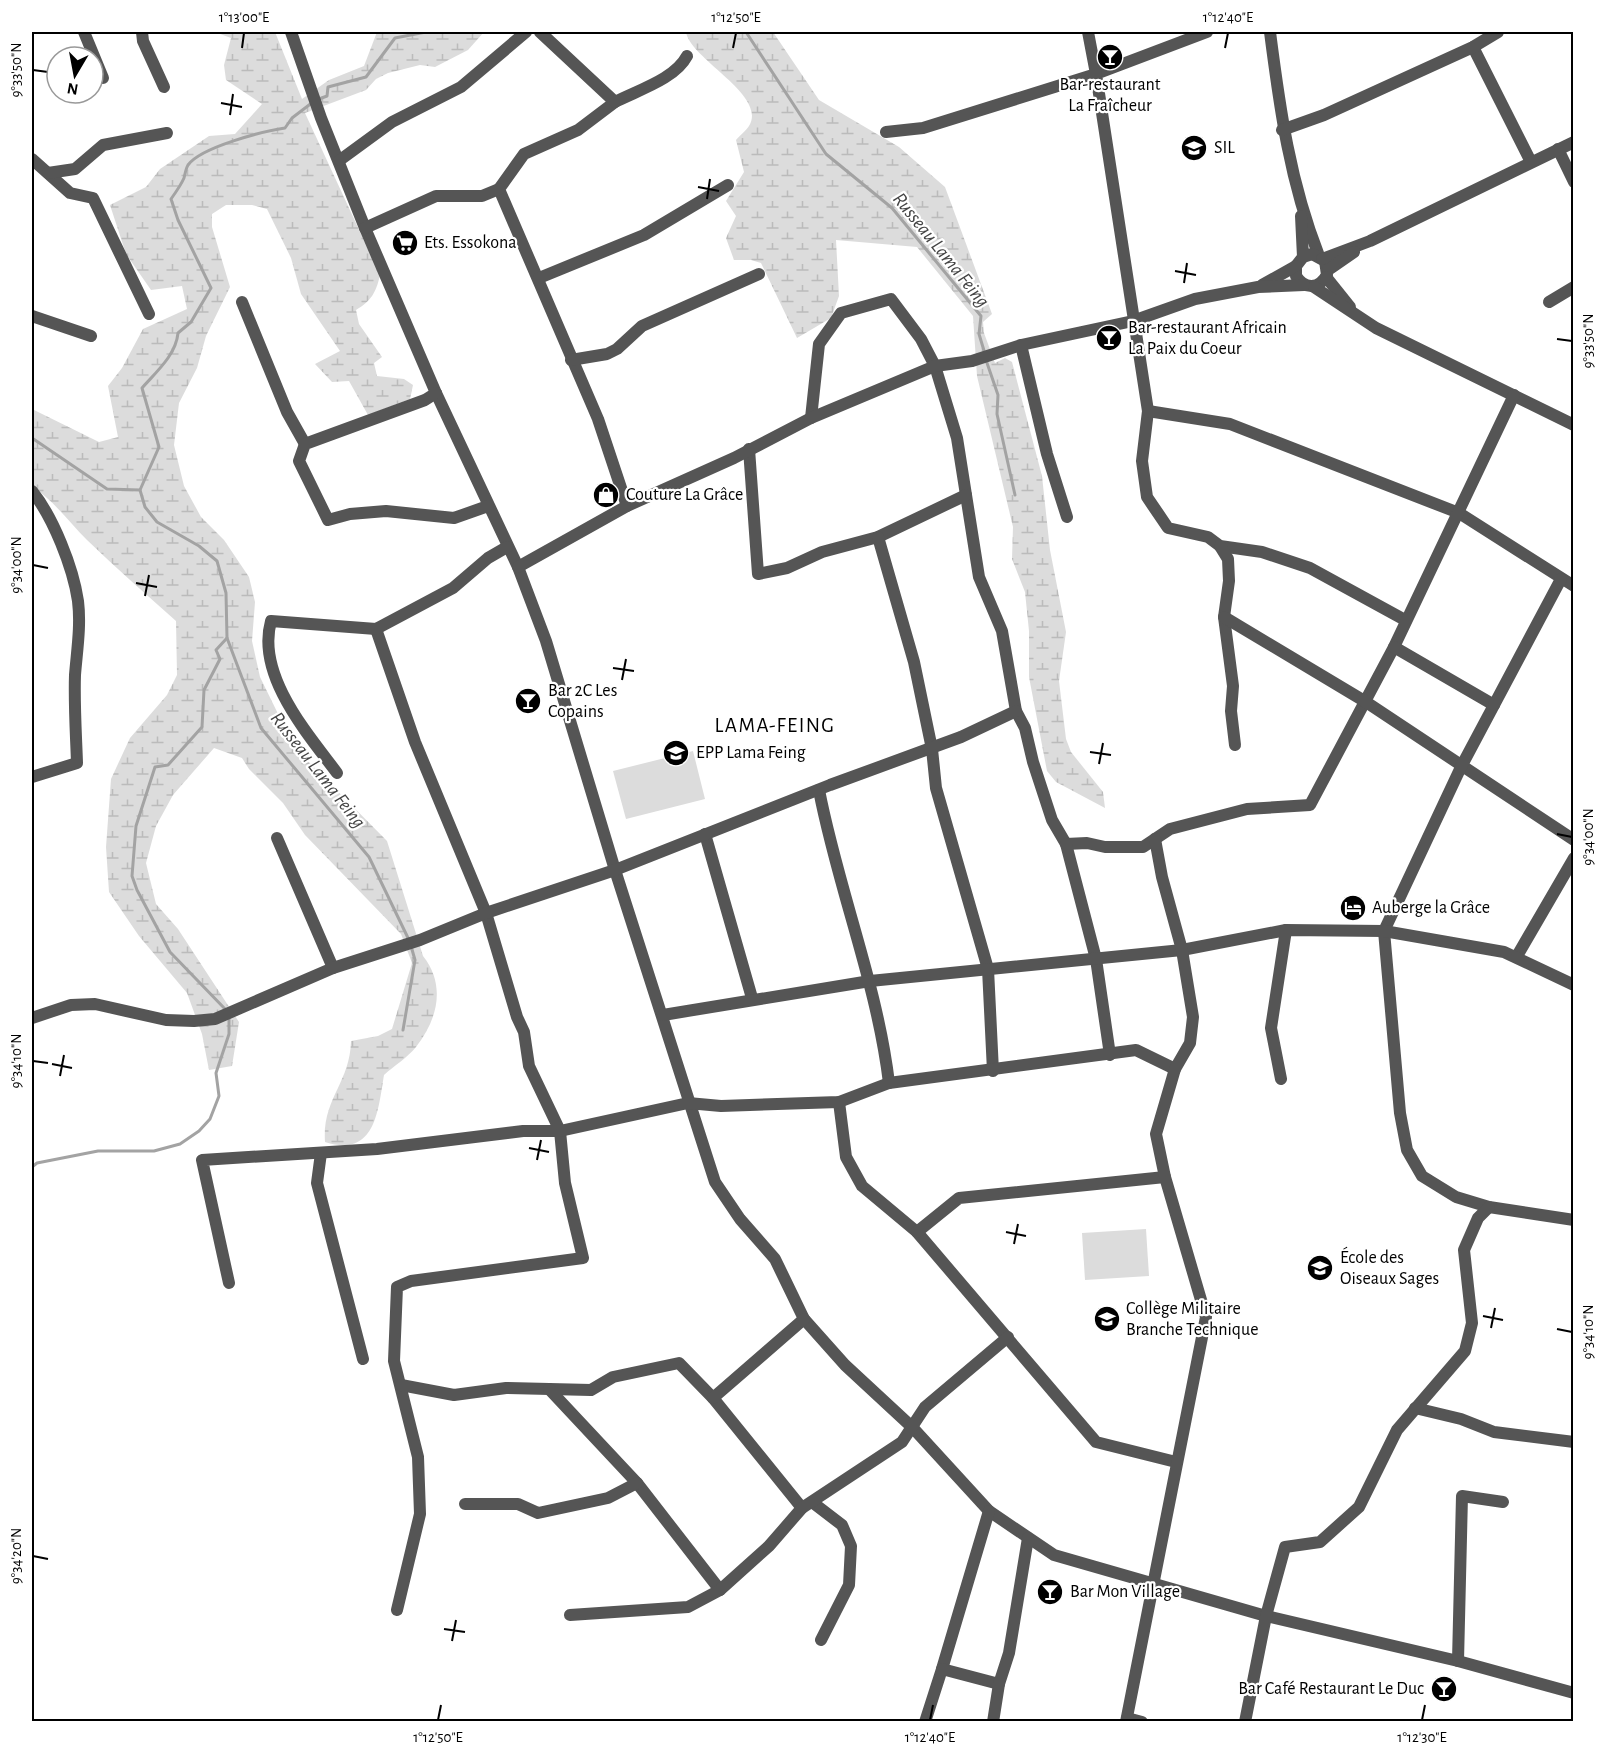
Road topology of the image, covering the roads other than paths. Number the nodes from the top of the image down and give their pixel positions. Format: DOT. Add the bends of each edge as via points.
graph roads {
  1 [pos="142,32"];
  2 [pos="291,32"];
  3 [pos="526,32"];
  4 [pos="540,32"];
  5 [pos="1088,32"];
  6 [pos="1207,32"];
  7 [pos="1270,32"];
  8 [pos="1498,32"];
  9 [pos="1473,47"];
  10 [pos="687,56"];
  11 [pos="1096,74"];
  12 [pos="164,87"];
  13 [pos="615,102"];
  14 [pos="1282,130"];
  15 [pos="886,132"];
  16 [pos="167,133"];
  17 [pos="1574,142"];
  18 [pos="1558,149"];
  19 [pos="32,159"];
  20 [pos="340,160"];
  21 [pos="1531,162"];
  22 [pos="48,173"];
  23 [pos="1574,182"];
  24 [pos="728,185"];
  25 [pos="499,189"];
  26 [pos="1300,203"];
  27 [pos="365,228"];
  28 [pos="1299,261"];
  29 [pos="1324,266"];
  30 [pos="759,274"];
  31 [pos="539,278"];
  32 [pos="1309,286"];
  33 [pos="1258,287"];
  34 [pos="1574,287"];
  35 [pos="242,302"];
  36 [pos="1549,302"];
  37 [pos="149,314"];
  38 [pos="32,316"];
  39 [pos="1361,320"];
  40 [pos="1133,321"];
  41 [pos="91,336"];
  42 [pos="1021,345"];
  43 [pos="571,360"];
  44 [pos="935,366"];
  45 [pos="436,393"];
  46 [pos="1514,395"];
  47 [pos="1148,411"];
  48 [pos="810,418"];
  49 [pos="1574,425"];
  50 [pos="305,444"];
  51 [pos="749,449"];
  52 [pos="32,491"];
  53 [pos="966,495"];
  54 [pos="488,506"];
  55 [pos="627,506"];
  56 [pos="1459,513"];
  57 [pos="1067,517"];
  58 [pos="878,537"];
  59 [pos="1220,546"];
  60 [pos="507,547"];
  61 [pos="518,567"];
  62 [pos="1561,579"];
  63 [pos="1574,586"];
  64 [pos="1224,617"];
  65 [pos="1405,620"];
  66 [pos="376,629"];
  67 [pos="1394,647"];
  68 [pos="1366,702"];
  69 [pos="1494,705"];
  70 [pos="1016,711"];
  71 [pos="1235,745"];
  72 [pos="932,748"];
  73 [pos="1461,766"];
  74 [pos="337,773"];
  75 [pos="32,777"];
  76 [pos="819,790"];
  77 [pos="705,834"];
  78 [pos="277,838"];
  79 [pos="1155,839"];
  80 [pos="1574,840"];
  81 [pos="1066,844"];
  82 [pos="1574,858"];
  83 [pos="615,870"];
  84 [pos="486,913"];
  85 [pos="1286,930"];
  86 [pos="1384,931"];
  87 [pos="1182,950"];
  88 [pos="1517,956"];
  89 [pos="1096,959"];
  90 [pos="333,968"];
  91 [pos="988,969"];
  92 [pos="870,981"];
  93 [pos="1574,985"];
  94 [pos="752,998"];
  95 [pos="33,1014"];
  96 [pos="663,1015"];
  97 [pos="1110,1055"];
  98 [pos="1175,1069"];
  99 [pos="993,1071"];
  100 [pos="1281,1079"];
  101 [pos="889,1083"];
  102 [pos="839,1102"];
  103 [pos="688,1103"];
  104 [pos="560,1131"];
  105 [pos="321,1153"];
  106 [pos="1165,1177"];
  107 [pos="1489,1208"];
  108 [pos="1574,1220"];
  109 [pos="917,1232"];
  110 [pos="229,1283"];
  111 [pos="804,1319"];
  112 [pos="1008,1337"];
  113 [pos="363,1359"];
  114 [pos="401,1385"];
  115 [pos="549,1389"];
  116 [pos="712,1398"];
  117 [pos="1415,1408"];
  118 [pos="913,1428"];
  119 [pos="1574,1442"];
  120 [pos="1176,1462"];
  121 [pos="637,1483"];
  122 [pos="1503,1502"];
  123 [pos="465,1504"];
  124 [pos="807,1505"];
  125 [pos="990,1511"];
  126 [pos="1028,1538"];
  127 [pos="1154,1585"];
  128 [pos="720,1590"];
  129 [pos="397,1610"];
  130 [pos="570,1615"];
  131 [pos="1266,1616"];
  132 [pos="820,1640"];
  133 [pos="1458,1661"];
  134 [pos="942,1669"];
  135 [pos="999,1684"];
  136 [pos="1574,1693"];
  137 [pos="1127,1720"];
  138 [pos="925,1722"];
  139 [pos="993,1722"];
  140 [pos="1142,1722"];
  141 [pos="1245,1722"];
  1 -- 12 [label="street"];
  2 -- 20 [label="street"];
  3 -- 20 [label="street" via="460,87 392,122"];
  4 -- 13 [label="street"];
  5 -- 11 [label="street"];
  6 -- 11 [label="street"];
  7 -- 14 [label="street"];
  8 -- 9 [label="street"];
  9 -- 14 [label="street"];
  9 -- 21 [label="street"];
  10 -- 13 [label="street" via="675,70"];
  11 -- 15 [label="street" via="923,128"];
  11 -- 40 [label="street"];
  13 -- 25 [label="street" via="578,130 524,154"];
  14 -- 26 [label="street"];
  16 -- 22 [label="street" via="103,146 75,169"];
  17 -- 18 [label="street"];
  18 -- 21 [label="street"];
  18 -- 23 [label="street"];
  19 -- 22 [label="street"];
  20 -- 27 [label="street"];
  21 -- 29 [label="street"];
  22 -- 37 [label="street" via="70,193 93,198"];
  24 -- 31 [label="street" via="644,235"];
  25 -- 27 [label="street" via="482,196 436,196"];
  25 -- 31 [label="street"];
  26 -- 28 [label="street"];
  26 -- 29 [label="street"];
  27 -- 45 [label="street"];
  28 -- 29 [label="street" via="1312,254"];
  28 -- 32 [label="street" via="1296,276"];
  28 -- 33 [label="street"];
  29 -- 32 [label="street"];
  29 -- 39 [label="street"];
  30 -- 43 [label="street" via="642,326 617,350"];
  31 -- 43 [label="street"];
  32 -- 33 [label="street"];
  32 -- 39 [label="street"];
  33 -- 40 [label="street" via="1195,299"];
  34 -- 36 [label="street"];
  35 -- 50 [label="street" via="287,412"];
  38 -- 41 [label="street"];
  39 -- 46 [label="street"];
  40 -- 42 [label="street"];
  40 -- 47 [label="street"];
  42 -- 44 [label="street" via="972,361"];
  42 -- 57 [label="street" via="1047,454"];
  43 -- 55 [label="street" via="598,419"];
  44 -- 48 [label="street"];
  44 -- 48 [label="street" via="921,339 891,299 841,313 819,344"];
  44 -- 53 [label="street" via="957,438"];
  45 -- 50 [label="street"];
  45 -- 54 [label="street"];
  46 -- 49 [label="street"];
  46 -- 56 [label="street"];
  47 -- 56 [label="street" via="1230,424"];
  47 -- 59 [label="street" via="1142,460 1147,497 1168,528 1208,537"];
  48 -- 51 [label="street"];
  50 -- 54 [label="street" via="299,460 328,520 386,511 454,518"];
  51 -- 55 [label="street"];
  51 -- 58 [label="street" via="758,574"];
  52 -- 75 [label="street" via="48,513 73,580 80,643 75,675 77,763"];
  53 -- 58 [label="street"];
  53 -- 70 [label="street" via="979,577 1002,632"];
  54 -- 60 [label="street"];
  55 -- 61 [label="street"];
  56 -- 62 [label="street"];
  56 -- 65 [label="street"];
  58 -- 72 [label="street" via="914,662"];
  59 -- 64 [label="street" via="1228,559"];
  59 -- 65 [label="street" via="1262,552 1310,568"];
  60 -- 61 [label="street"];
  60 -- 66 [label="street" via="453,588"];
  61 -- 83 [label="street" via="546,641"];
  62 -- 63 [label="street"];
  62 -- 69 [label="street"];
  64 -- 68 [label="street"];
  64 -- 71 [label="street" via="1233,686"];
  65 -- 67 [label="street"];
  66 -- 74 [label="street" via="271,621 268,630 274,674 283,696"];
  66 -- 84 [label="street" via="415,742"];
  67 -- 68 [label="street"];
  67 -- 69 [label="street"];
  68 -- 73 [label="street"];
  68 -- 79 [label="street" via="1310,805 1247,809 1170,829"];
  69 -- 73 [label="street"];
  70 -- 72 [label="street"];
  70 -- 81 [label="street" via="1025,728 1052,820"];
  72 -- 76 [label="street"];
  72 -- 91 [label="street" via="936,788"];
  73 -- 80 [label="street"];
  73 -- 86 [label="street"];
  76 -- 77 [label="street"];
  76 -- 92 [label="street"];
  77 -- 83 [label="street"];
  77 -- 94 [label="street"];
  78 -- 90 [label="street"];
  79 -- 81 [label="street" via="1143,847"];
  79 -- 87 [label="street"];
  81 -- 89 [label="street"];
  82 -- 88 [label="street"];
  83 -- 84 [label="street"];
  83 -- 96 [label="street"];
  84 -- 90 [label="street" via="420,940"];
  84 -- 104 [label="street" via="524,1032 529,1066"];
  85 -- 86 [label="street"];
  85 -- 87 [label="street"];
  85 -- 100 [label="street" via="1271,1028"];
  86 -- 88 [label="street"];
  86 -- 107 [label="street" via="1400,1113 1407,1150 1422,1176 1456,1197"];
  87 -- 89 [label="street"];
  87 -- 98 [label="street" via="1192,1017 1190,1043"];
  88 -- 93 [label="street"];
  89 -- 91 [label="street"];
  89 -- 97 [label="street"];
  90 -- 95 [label="street" via="215,1019 166,1020 95,1004"];
  91 -- 92 [label="street"];
  91 -- 99 [label="street"];
  92 -- 94 [label="street"];
  92 -- 101 [label="street"];
  94 -- 96 [label="street"];
  96 -- 103 [label="street"];
  97 -- 98 [label="street" via="1136,1050"];
  97 -- 99 [label="street"];
  98 -- 106 [label="street" via="1156,1134"];
  99 -- 101 [label="street"];
  101 -- 102 [label="street"];
  102 -- 103 [label="street" via="721,1106"];
  102 -- 109 [label="street" via="846,1157 862,1186"];
  103 -- 104 [label="street"];
  103 -- 111 [label="street" via="715,1182 740,1219 775,1259"];
  104 -- 105 [label="street" via="523,1131"];
  104 -- 114 [label="street" via="565,1183 582,1258 411,1281 397,1287 394,1361"];
  105 -- 110 [label="street" via="202,1160"];
  105 -- 113 [label="street" via="317,1183"];
  106 -- 109 [label="street" via="959,1198"];
  106 -- 120 [label="street" via="1206,1317"];
  107 -- 108 [label="street"];
  107 -- 117 [label="street" via="1478,1218 1464,1250 1472,1323 1465,1351"];
  109 -- 112 [label="street"];
  111 -- 116 [label="street"];
  111 -- 118 [label="street" via="845,1365"];
  112 -- 118 [label="street" via="925,1407"];
  112 -- 120 [label="street" via="1096,1442"];
  114 -- 115 [label="street" via="454,1395 507,1388"];
  114 -- 129 [label="street" via="418,1457 420,1515"];
  115 -- 116 [label="street" via="591,1390 613,1377 679,1363"];
  115 -- 121 [label="street"];
  116 -- 124 [label="street"];
  117 -- 119 [label="street" via="1494,1432"];
  117 -- 131 [label="street" via="1397,1430 1359,1507 1320,1542 1285,1547"];
  118 -- 124 [label="street" via="902,1442"];
  118 -- 125 [label="street"];
  120 -- 127 [label="street"];
  121 -- 123 [label="street" via="608,1498 538,1513 518,1504"];
  121 -- 128 [label="street"];
  122 -- 133 [label="street" via="1462,1497"];
  124 -- 128 [label="street"];
  124 -- 132 [label="street" via="842,1526 851,1546 849,1585"];
  125 -- 126 [label="street"];
  125 -- 134 [label="street"];
  126 -- 127 [label="street" via="1054,1555"];
  126 -- 135 [label="street" via="1009,1653"];
  127 -- 131 [label="street"];
  127 -- 137 [label="street"];
  128 -- 130 [label="street" via="688,1607"];
  131 -- 133 [label="street"];
  131 -- 141 [label="street"];
  133 -- 136 [label="street"];
  134 -- 135 [label="street"];
  134 -- 138 [label="street"];
  135 -- 139 [label="street"];
  137 -- 140 [label="street"];
}
